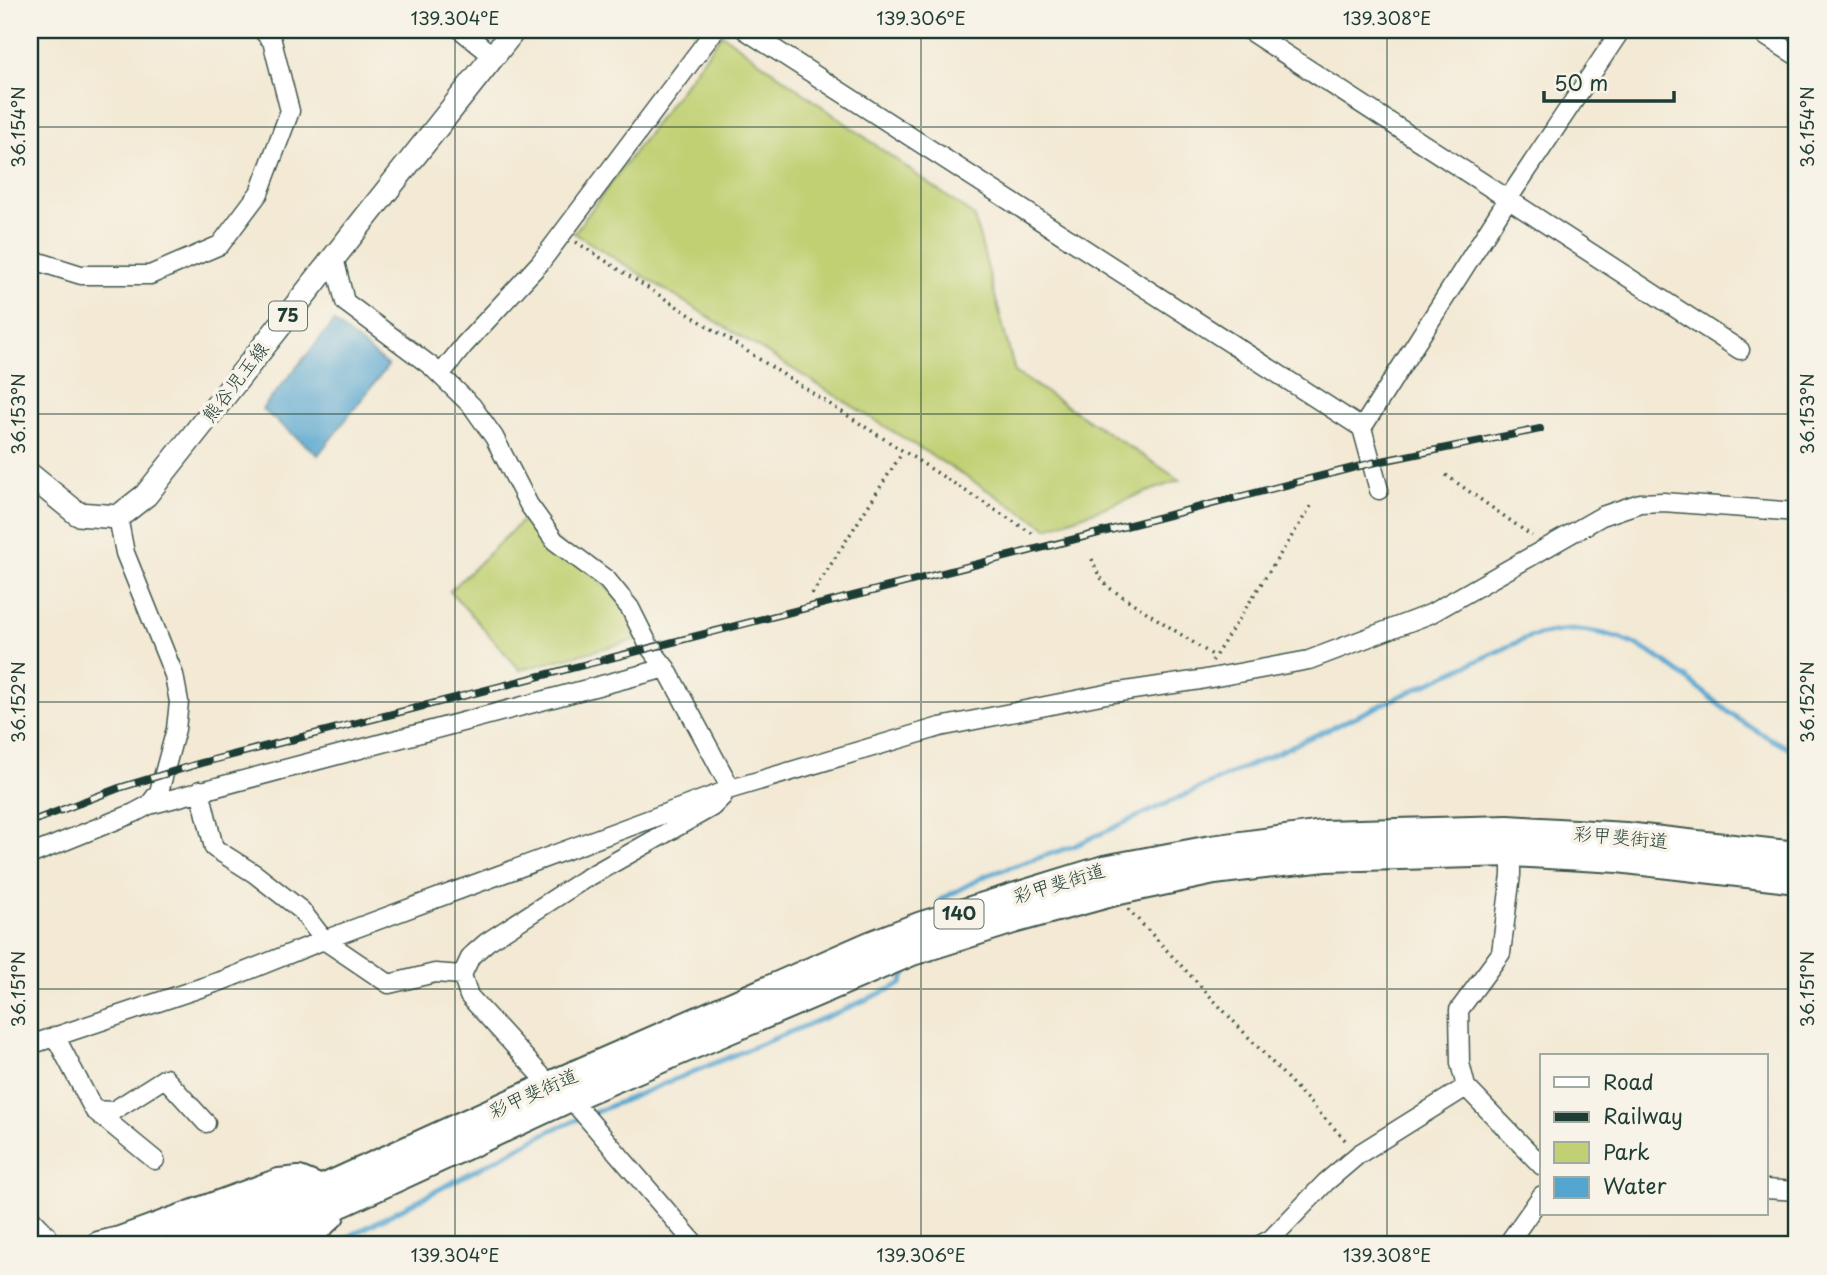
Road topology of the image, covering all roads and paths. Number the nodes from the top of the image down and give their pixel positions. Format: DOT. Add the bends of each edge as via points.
graph roads {
  1 [pos="262,30"];
  2 [pos="461,30"];
  3 [pos="514,30"];
  4 [pos="715,30"];
  5 [pos="745,30"];
  6 [pos="1248,30"];
  7 [pos="1621,30"];
  8 [pos="1756,30"];
  9 [pos="493,56"];
  10 [pos="1797,56"];
  11 [pos="1507,199"];
  12 [pos="562,233"];
  13 [pos="334,258"];
  14 [pos="30,259"];
  15 [pos="1740,350"];
  16 [pos="440,375"];
  17 [pos="1362,428"];
  18 [pos="902,453"];
  19 [pos="30,475"];
  20 [pos="1447,475"];
  21 [pos="1379,490"];
  22 [pos="1311,506"];
  23 [pos="1797,512"];
  24 [pos="118,517"];
  25 [pos="1033,534"];
  26 [pos="1548,547"];
  27 [pos="1092,559"];
  28 [pos="812,594"];
  29 [pos="1214,656"];
  30 [pos="666,668"];
  31 [pos="1200,680"];
  32 [pos="731,789"];
  33 [pos="200,790"];
  34 [pos="149,804"];
  35 [pos="1511,853"];
  36 [pos="30,855"];
  37 [pos="1797,855"];
  38 [pos="1797,880"];
  39 [pos="1119,891"];
  40 [pos="324,940"];
  41 [pos="462,975"];
  42 [pos="55,1036"];
  43 [pos="30,1045"];
  44 [pos="1466,1087"];
  45 [pos="560,1092"];
  46 [pos="94,1110"];
  47 [pos="206,1123"];
  48 [pos="1359,1154"];
  49 [pos="155,1160"];
  50 [pos="1540,1164"];
  51 [pos="321,1189"];
  52 [pos="1768,1189"];
  53 [pos="1797,1191"];
  54 [pos="1540,1198"];
  55 [pos="345,1202"];
  56 [pos="30,1217"];
  57 [pos="49,1245"];
  58 [pos="99,1245"];
  59 [pos="177,1245"];
  60 [pos="241,1245"];
  61 [pos="299,1245"];
  62 [pos="696,1245"];
  63 [pos="1260,1245"];
  64 [pos="1507,1245"];
  1 -- 14 [label="street" via="272,41 289,110 259,193 220,245 150,275 80,275"];
  2 -- 9 [label="street"];
  3 -- 9 [label="main road, 熊谷児玉線 / 75"];
  4 -- 12 [label="street"];
  5 -- 17 [label="street"];
  6 -- 11 [label="street"];
  7 -- 11 [label="street"];
  8 -- 10 [label="street"];
  9 -- 13 [label="main road, 熊谷児玉線 / 75"];
  11 -- 15 [label="street"];
  11 -- 17 [label="street"];
  12 -- 16 [label="street"];
  12 -- 18 [label="path"];
  13 -- 16 [label="street" via="345,302"];
  13 -- 24 [label="main road, 熊谷児玉線 / 75" via="146,495"];
  16 -- 30 [label="street" via="472,406 555,541 607,580 630,608"];
  17 -- 21 [label="street"];
  18 -- 25 [label="path"];
  18 -- 28 [label="path"];
  19 -- 24 [label="main road" via="78,514"];
  20 -- 26 [label="path"];
  22 -- 29 [label="path"];
  23 -- 26 [label="street" via="1640,503 1602,516"];
  24 -- 34 [label="street" via="125,553 174,675 179,702 159,792"];
  26 -- 31 [label="street" via="1430,614 1309,660"];
  27 -- 29 [label="path" via="1108,587"];
  29 -- 31 [label="path"];
  30 -- 32 [label="street"];
  30 -- 33 [label="street"];
  31 -- 32 [label="street" via="940,727"];
  32 -- 40 [label="street"];
  32 -- 41 [label="street" via="712,807 583,880 487,942 471,956"];
  33 -- 34 [label="street"];
  33 -- 40 [label="street" via="214,848 301,910"];
  34 -- 36 [label="street"];
  35 -- 38 [label="highway, 彩甲斐街道 / 140" via="1618,859"];
  35 -- 39 [label="highway, 彩甲斐街道 / 140" via="1325,858 1214,871"];
  35 -- 44 [label="street" via="1500,953 1459,1010 1460,1063"];
  37 -- 45 [label="highway, 彩甲斐街道 / 140" via="1625,836 1508,829 1323,834 1104,869 870,945"];
  39 -- 45 [label="highway, 彩甲斐街道 / 140" via="912,952"];
  39 -- 48 [label="path" via="1129,911"];
  40 -- 41 [label="street" via="389,984 435,973"];
  40 -- 42 [label="street" via="224,980"];
  41 -- 45 [label="street" via="469,996"];
  42 -- 43 [label="street"];
  42 -- 46 [label="street"];
  44 -- 48 [label="street"];
  44 -- 50 [label="street"];
  45 -- 51 [label="highway, 彩甲斐街道 / 140"];
  45 -- 55 [label="highway, 彩甲斐街道 / 140"];
  45 -- 62 [label="street"];
  46 -- 47 [label="street" via="113,1111 165,1078"];
  46 -- 49 [label="street"];
  48 -- 63 [label="street" via="1271,1240"];
  51 -- 58 [label="highway" via="299,1180 279,1182"];
  51 -- 59 [label="highway, 彩甲斐街道 / 140"];
  52 -- 53 [label="street"];
  54 -- 64 [label="street"];
  55 -- 60 [label="highway, 彩甲斐街道 / 140"];
  55 -- 61 [label="highway"];
  56 -- 57 [label="street"];
}
